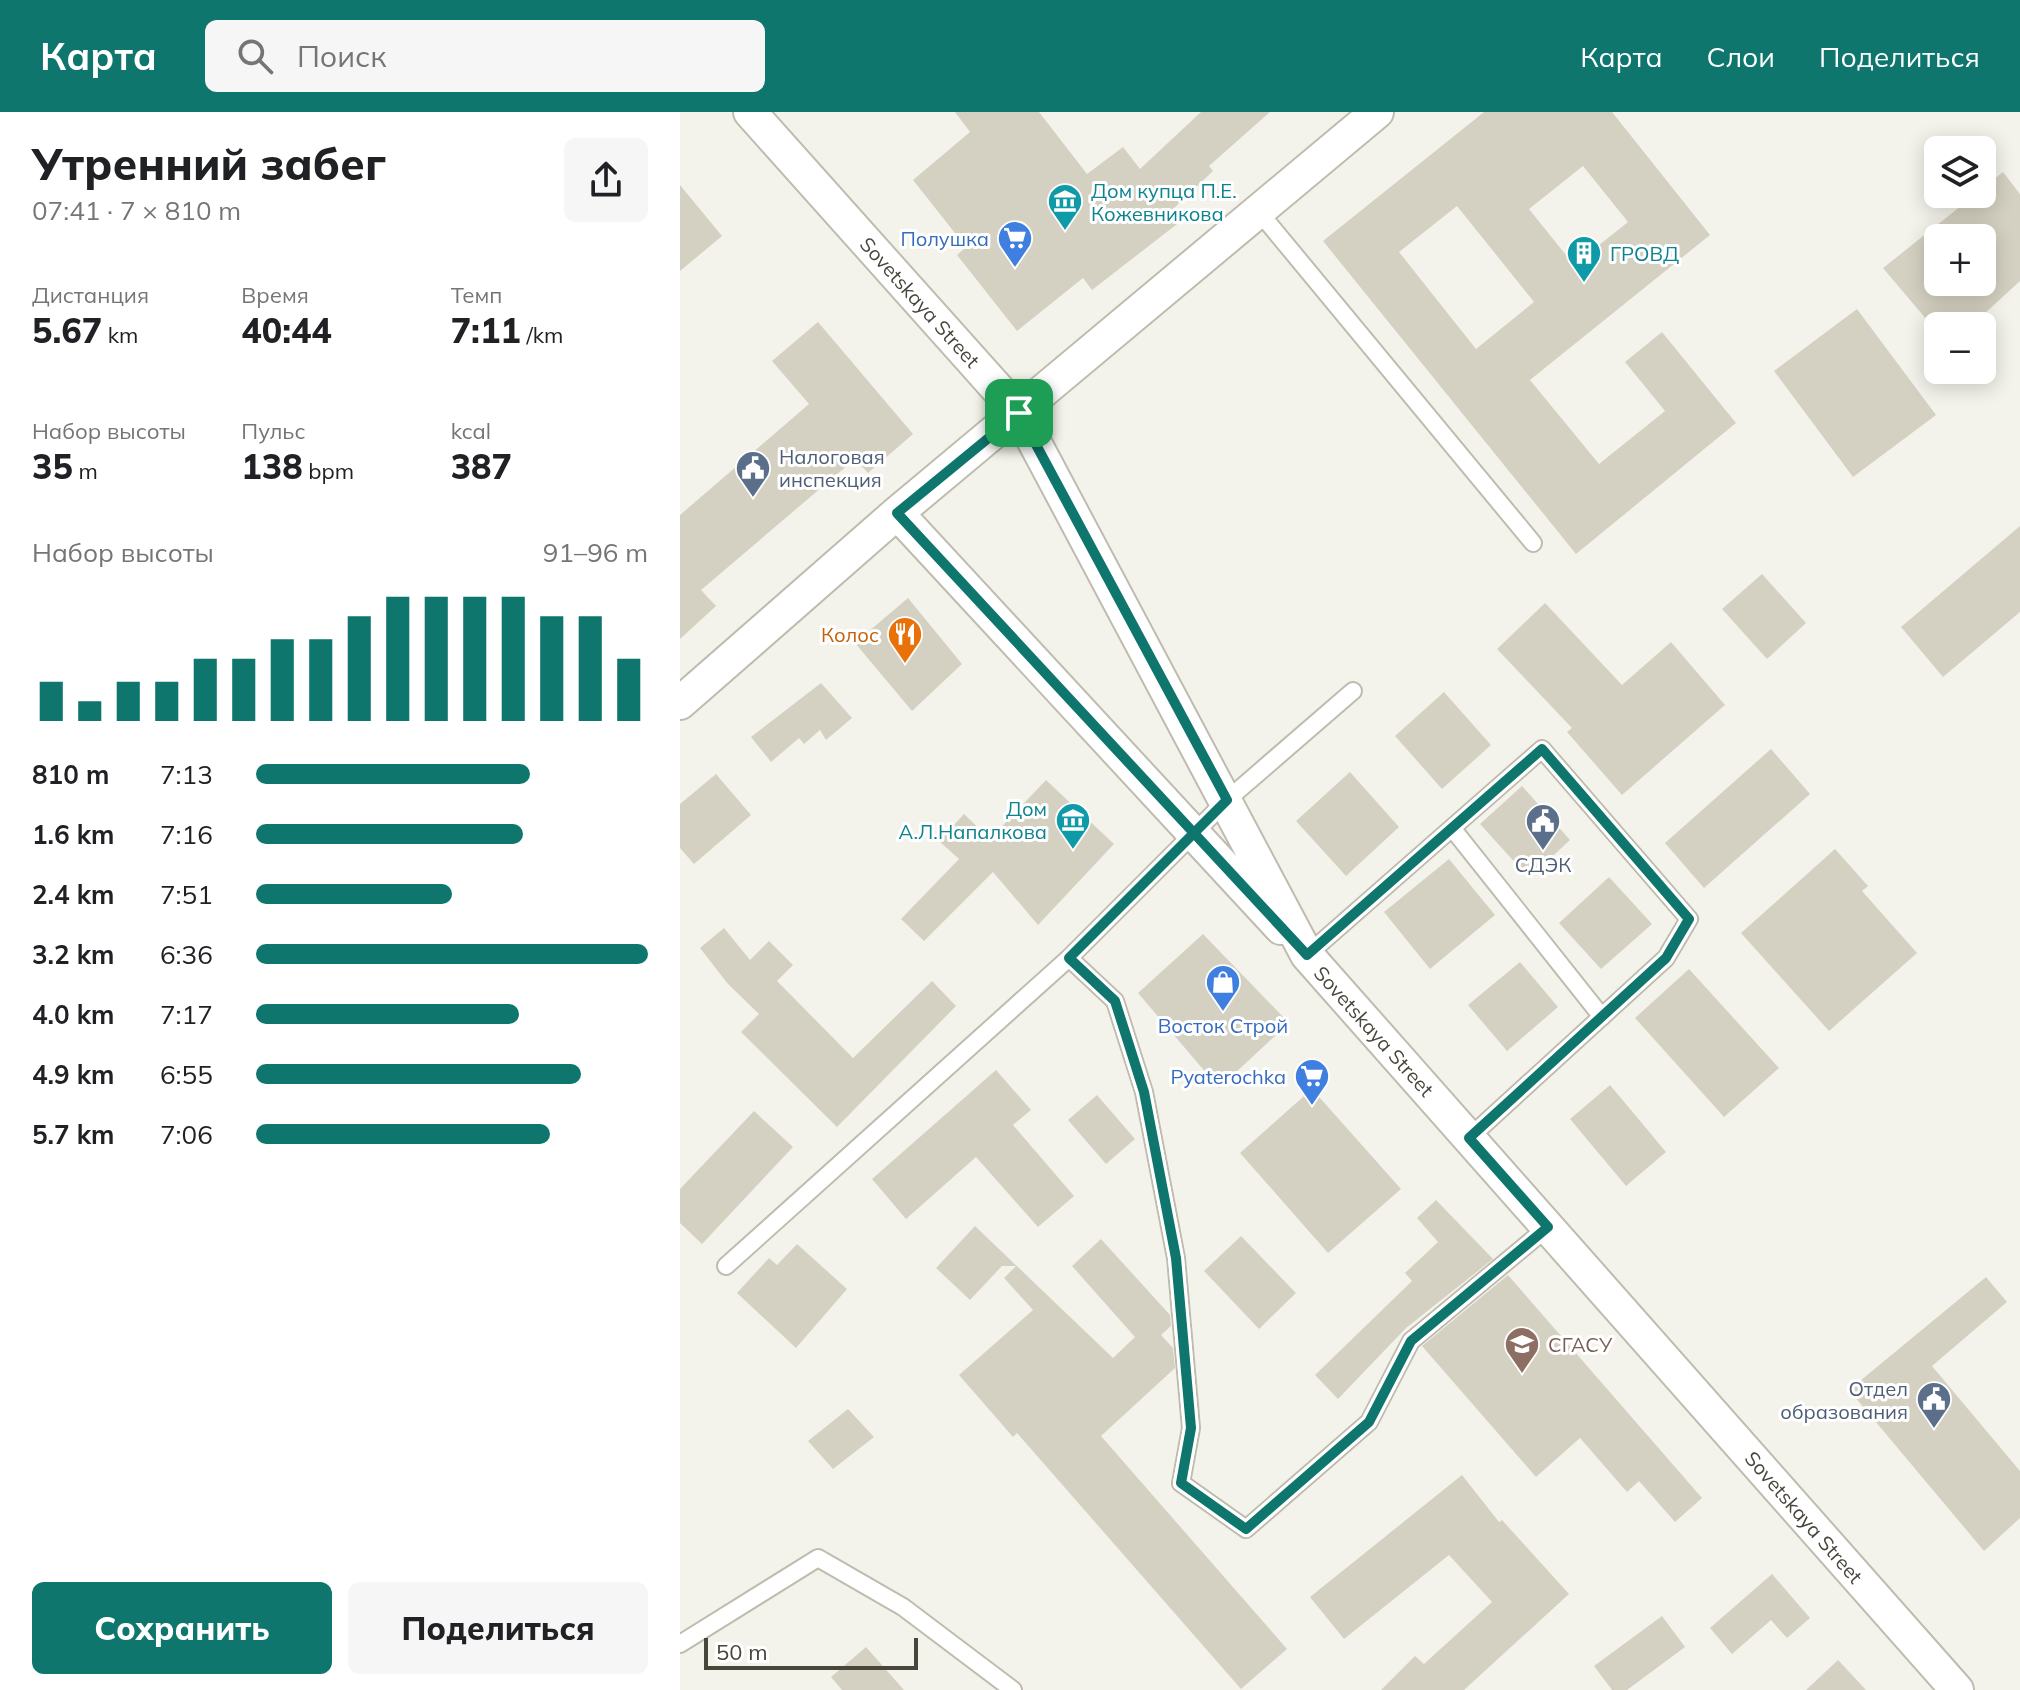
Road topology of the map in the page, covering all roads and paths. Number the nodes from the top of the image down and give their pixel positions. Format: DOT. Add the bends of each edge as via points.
graph roads {
  1 [pos="750,112"];
  2 [pos="1377,112"];
  3 [pos="1260,213"];
  4 [pos="1019,413"];
  5 [pos="897,513"];
  6 [pos="1533,543"];
  7 [pos="1353,691"];
  8 [pos="680,703"];
  9 [pos="1227,800"];
  10 [pos="1452,828"];
  11 [pos="1193,834"];
  12 [pos="1307,955"];
  13 [pos="1069,958"];
  14 [pos="1602,1017"];
  15 [pos="1469,1138"];
  16 [pos="1548,1227"];
  17 [pos="726,1266"];
  18 [pos="680,1644"];
  19 [pos="1013,1690"];
  20 [pos="1957,1690"];
  1 -- 4 [label="street, Sovetskaya Street"];
  2 -- 3 [label="street"];
  3 -- 4 [label="street"];
  3 -- 6 [label="lane"];
  4 -- 5 [label="street"];
  4 -- 9 [label="street, Sovetskaya Street"];
  5 -- 8 [label="street"];
  5 -- 11 [label="street"];
  7 -- 9 [label="lane"];
  9 -- 11 [label="lane"];
  9 -- 12 [label="street, Sovetskaya Street"];
  10 -- 12 [label="lane"];
  10 -- 14 [label="lane"];
  10 -- 14 [label="lane" via="1542,749 1689,919 1666,958"];
  11 -- 12 [label="street"];
  11 -- 13 [label="lane"];
  12 -- 15 [label="street, Sovetskaya Street"];
  13 -- 16 [label="lane" via="1115,1001 1144,1092 1176,1258 1191,1428 1181,1483 1246,1529 1369,1422 1411,1341"];
  13 -- 17 [label="lane"];
  14 -- 15 [label="lane"];
  15 -- 16 [label="street, Sovetskaya Street"];
  16 -- 20 [label="street, Sovetskaya Street"];
  18 -- 19 [label="lane" via="818,1558 903,1607"];
}
